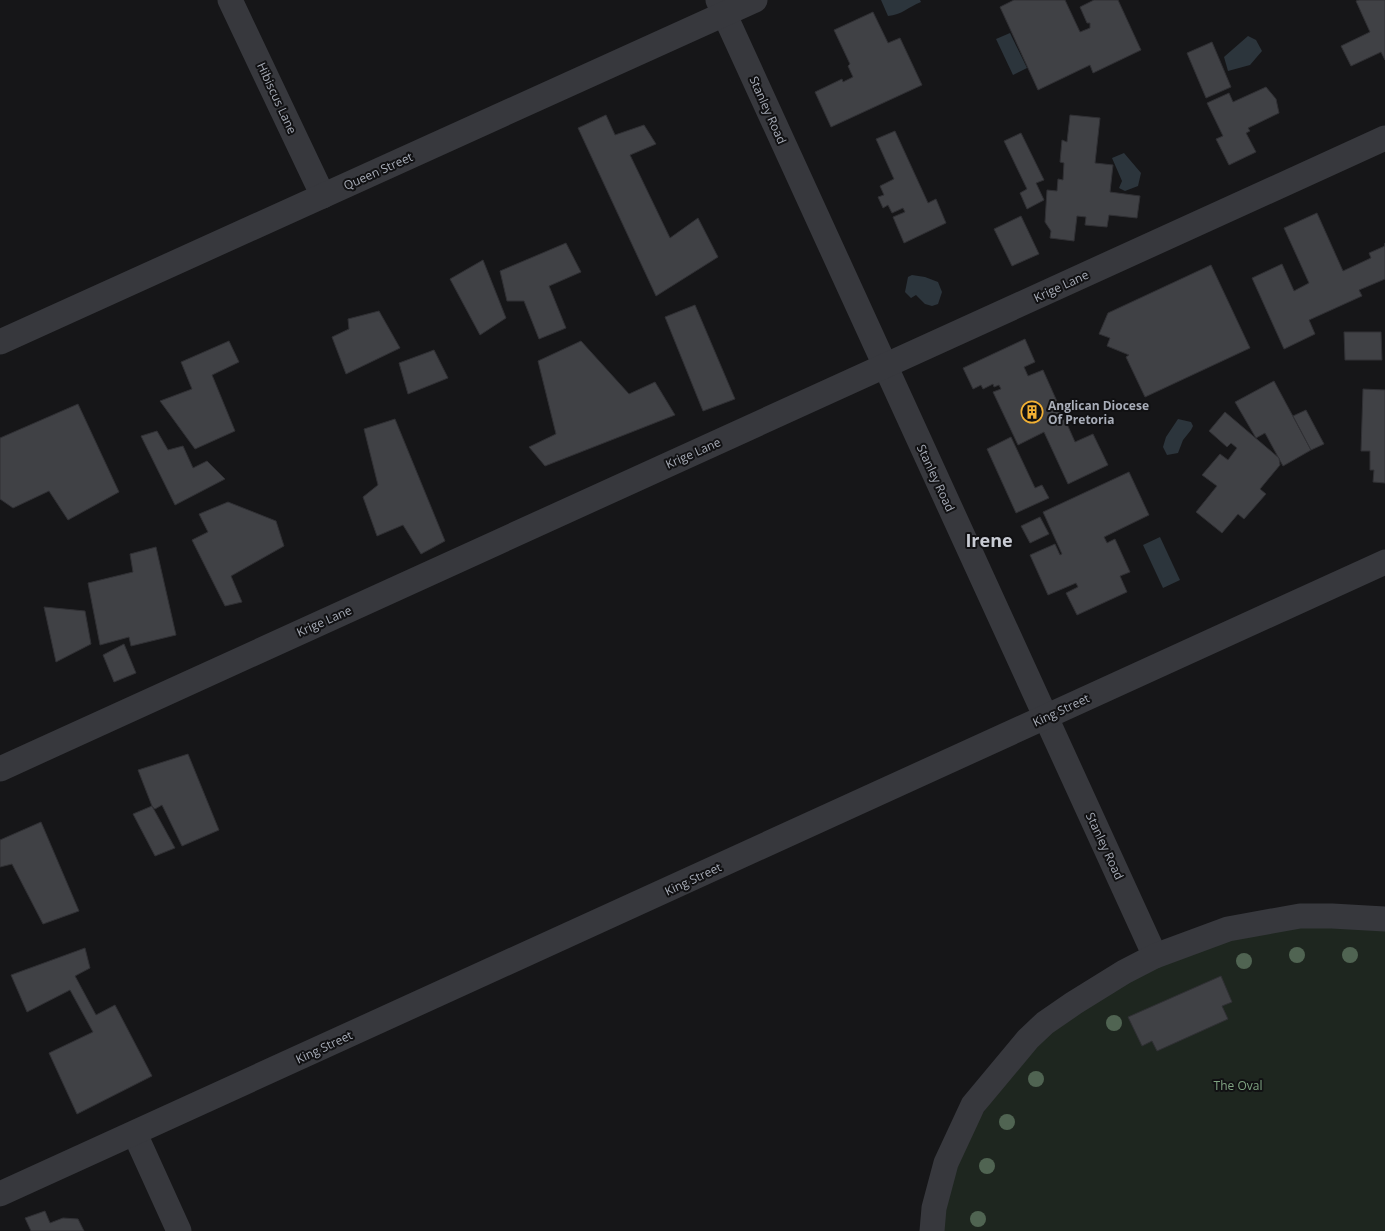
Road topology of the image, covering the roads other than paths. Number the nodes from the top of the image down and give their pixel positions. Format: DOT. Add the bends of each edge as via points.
graph roads {
  1 [pos="230,0"];
  2 [pos="755,0"];
  3 [pos="721,7"];
  4 [pos="1385,138"];
  5 [pos="323,196"];
  6 [pos="0,342"];
  7 [pos="885,366"];
  8 [pos="1385,562"];
  9 [pos="1045,717"];
  10 [pos="0,769"];
  11 [pos="1385,919"];
  12 [pos="1155,956"];
  13 [pos="135,1134"];
  14 [pos="0,1194"];
  15 [pos="179,1231"];
  16 [pos="932,1231"];
  1 -- 5 [label="street, Hibiscus Lane"];
  2 -- 3 [label="street, Queen Street"];
  3 -- 5 [label="street, Queen Street"];
  3 -- 7 [label="street, Stanley Road"];
  4 -- 7 [label="street, Krige Lane"];
  5 -- 6 [label="street, Queen Street"];
  7 -- 9 [label="street, Stanley Road"];
  7 -- 10 [label="street, Krige Lane"];
  8 -- 9 [label="street, King Street"];
  9 -- 12 [label="street, Stanley Road"];
  9 -- 13 [label="street, King Street"];
  11 -- 12 [label="street" via="1314,915 1278,919 1228,929"];
  12 -- 16 [label="street" via="1100,986 1045,1023 979,1096 946,1163 934,1208"];
  13 -- 14 [label="street, King Street"];
  13 -- 15 [label="street"];
}
